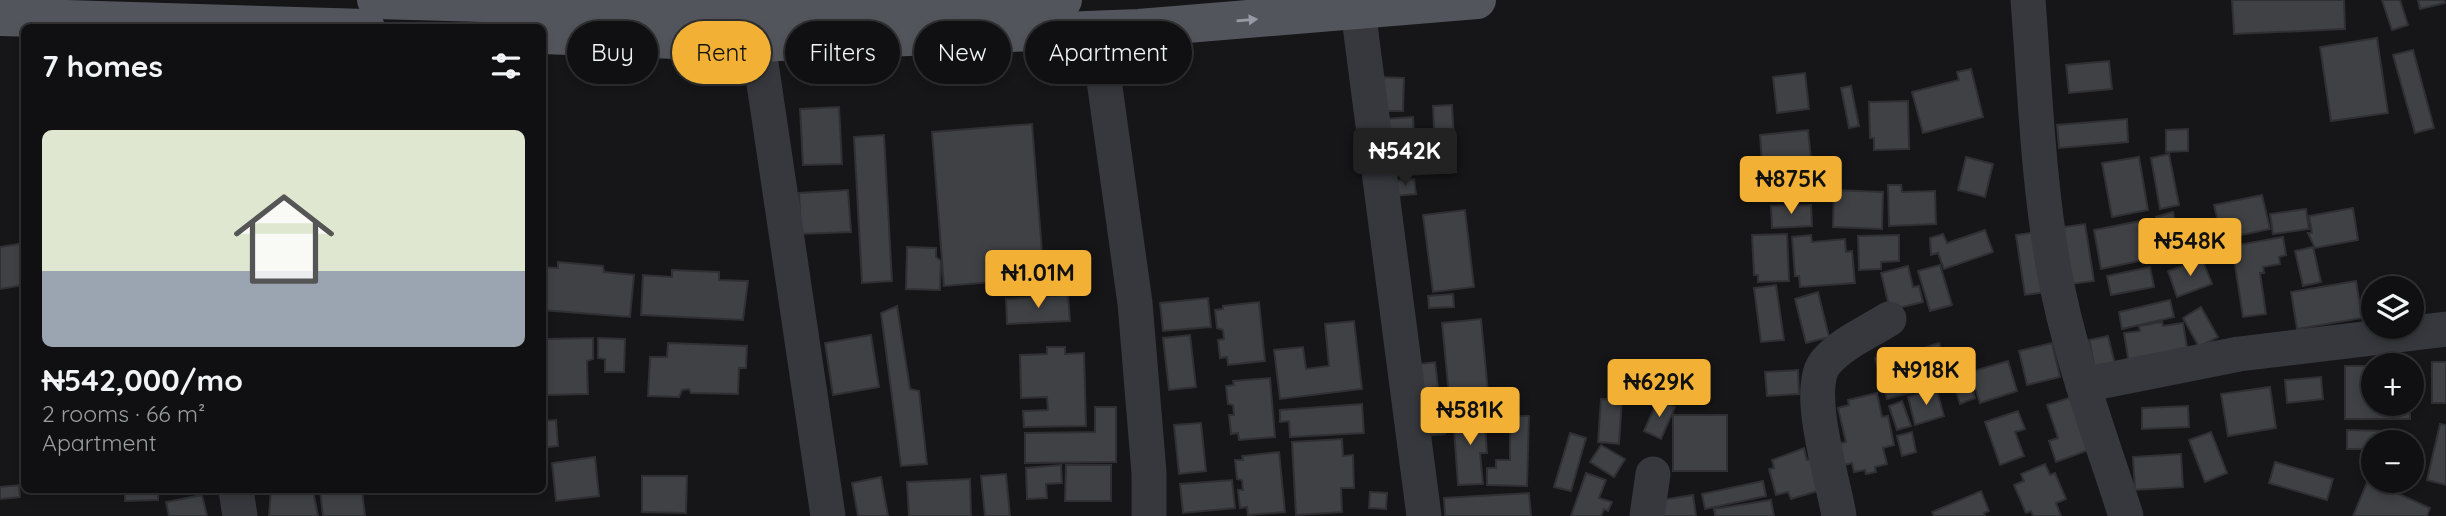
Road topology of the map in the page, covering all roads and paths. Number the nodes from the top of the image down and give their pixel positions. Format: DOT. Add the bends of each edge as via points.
graph roads {
  1 [pos="376,0"];
  2 [pos="1063,0"];
  3 [pos="1476,0"];
  4 [pos="2028,0"];
  5 [pos="621,3"];
  6 [pos="829,7"];
  7 [pos="1359,10"];
  8 [pos="0,17"];
  9 [pos="140,17"];
  10 [pos="720,21"];
  11 [pos="1192,23"];
  12 [pos="284,24"];
  13 [pos="771,24"];
  14 [pos="771,28"];
  15 [pos="1025,30"];
  16 [pos="672,31"];
  17 [pos="546,35"];
  18 [pos="767,84"];
  19 [pos="1105,84"];
  20 [pos="1889,319"];
  21 [pos="2446,329"];
  22 [pos="2083,386"];
  23 [pos="1653,474"];
  24 [pos="236,493"];
  25 [pos="240,516"];
  26 [pos="828,516"];
  27 [pos="1149,516"];
  28 [pos="1424,516"];
  29 [pos="1647,516"];
  30 [pos="1839,516"];
  31 [pos="2126,516"];
  1 -- 5 [label="main road"];
  2 -- 6 [label="main road"];
  3 -- 7 [label="main road"];
  4 -- 22 [label="street" via="2052,260"];
  5 -- 10 [label="main road"];
  6 -- 13 [label="main road"];
  11 -- 7 [label="main road, one-way"];
  7 -- 28 [label="street"];
  8 -- 9 [label="main road"];
  9 -- 12 [label="main road"];
  14 -- 15 [label="main road"];
  16 -- 17 [label="main road"];
  18 -- 26 [label="street"];
  19 -- 27 [label="street" via="1135,303"];
  20 -- 30 [label="street" via="1838,351 1824,363 1818,377 1819,416"];
  21 -- 22 [label="street" via="2239,354"];
  22 -- 31 [label="street"];
  23 -- 29 [label="street"];
  24 -- 25 [label="street"];
}
